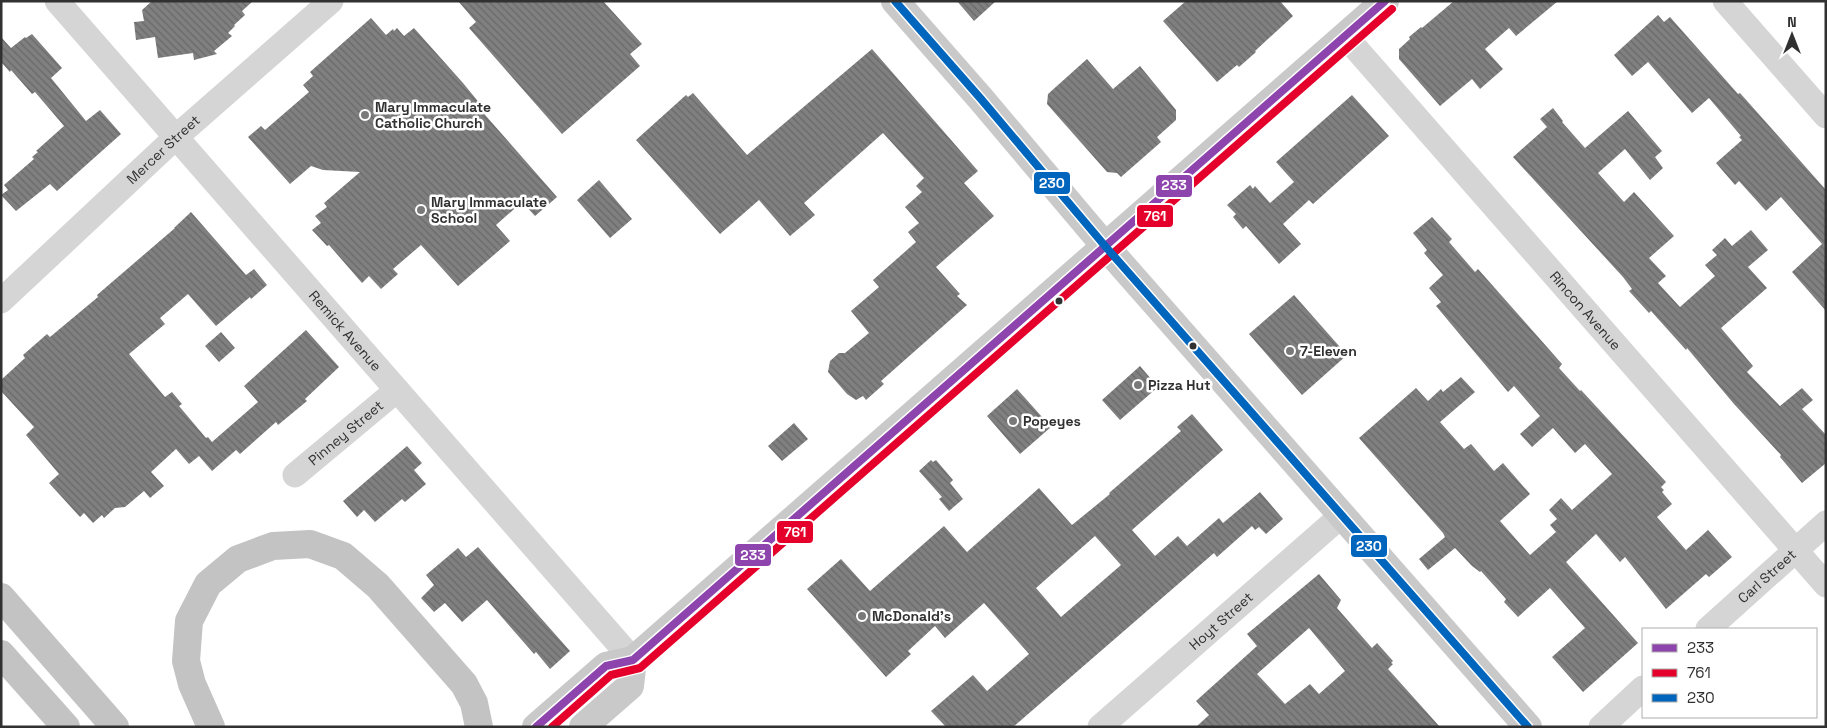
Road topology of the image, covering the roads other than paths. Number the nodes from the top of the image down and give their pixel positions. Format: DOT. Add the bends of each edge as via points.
graph roads {
  1 [pos="57,1"];
  2 [pos="331,1"];
  3 [pos="895,1"];
  4 [pos="1385,1"];
  5 [pos="1725,1"];
  6 [pos="1346,36"];
  7 [pos="1826,116"];
  8 [pos="176,137"];
  9 [pos="1106,246"];
  10 [pos="1,301"];
  11 [pos="397,390"];
  12 [pos="295,475"];
  13 [pos="1342,515"];
  14 [pos="1826,523"];
  15 [pos="1795,550"];
  16 [pos="1826,585"];
  17 [pos="1,597"];
  18 [pos="1709,628"];
  19 [pos="1,654"];
  20 [pos="633,660"];
  21 [pos="1642,689"];
  22 [pos="66,727"];
  23 [pos="115,727"];
  24 [pos="211,727"];
  25 [pos="479,727"];
  26 [pos="536,727"];
  27 [pos="583,727"];
  28 [pos="1100,727"];
  29 [pos="1528,727"];
  30 [pos="1601,727"];
  1 -- 8 [label="street, Remick Avenue"];
  2 -- 8 [label="street, Mercer Street"];
  3 -- 9 [label="main road"];
  4 -- 6 [label="main road"];
  5 -- 7 [label="street"];
  6 -- 9 [label="main road"];
  6 -- 15 [label="street, Rincon Avenue"];
  8 -- 10 [label="street, Mercer Street"];
  8 -- 11 [label="street, Remick Avenue"];
  9 -- 13 [label="main road"];
  9 -- 20 [label="main road"];
  11 -- 12 [label="street, Pinney Street"];
  11 -- 20 [label="street, Remick Avenue"];
  13 -- 28 [label="street, Hoyt Street"];
  13 -- 29 [label="main road"];
  14 -- 15 [label="street, Carl Street"];
  15 -- 16 [label="street, Rincon Avenue"];
  15 -- 18 [label="street, Carl Street"];
  17 -- 23 [label="highway"];
  19 -- 22 [label="highway"];
  20 -- 26 [label="main road" via="606,666"];
  20 -- 27 [label="main road" via="630,686"];
  21 -- 30 [label="street"];
  24 -- 25 [label="highway" via="192,684 186,661 189,621 208,584 238,559 273,546 310,544 343,556 378,586 464,684 474,703"];
}
